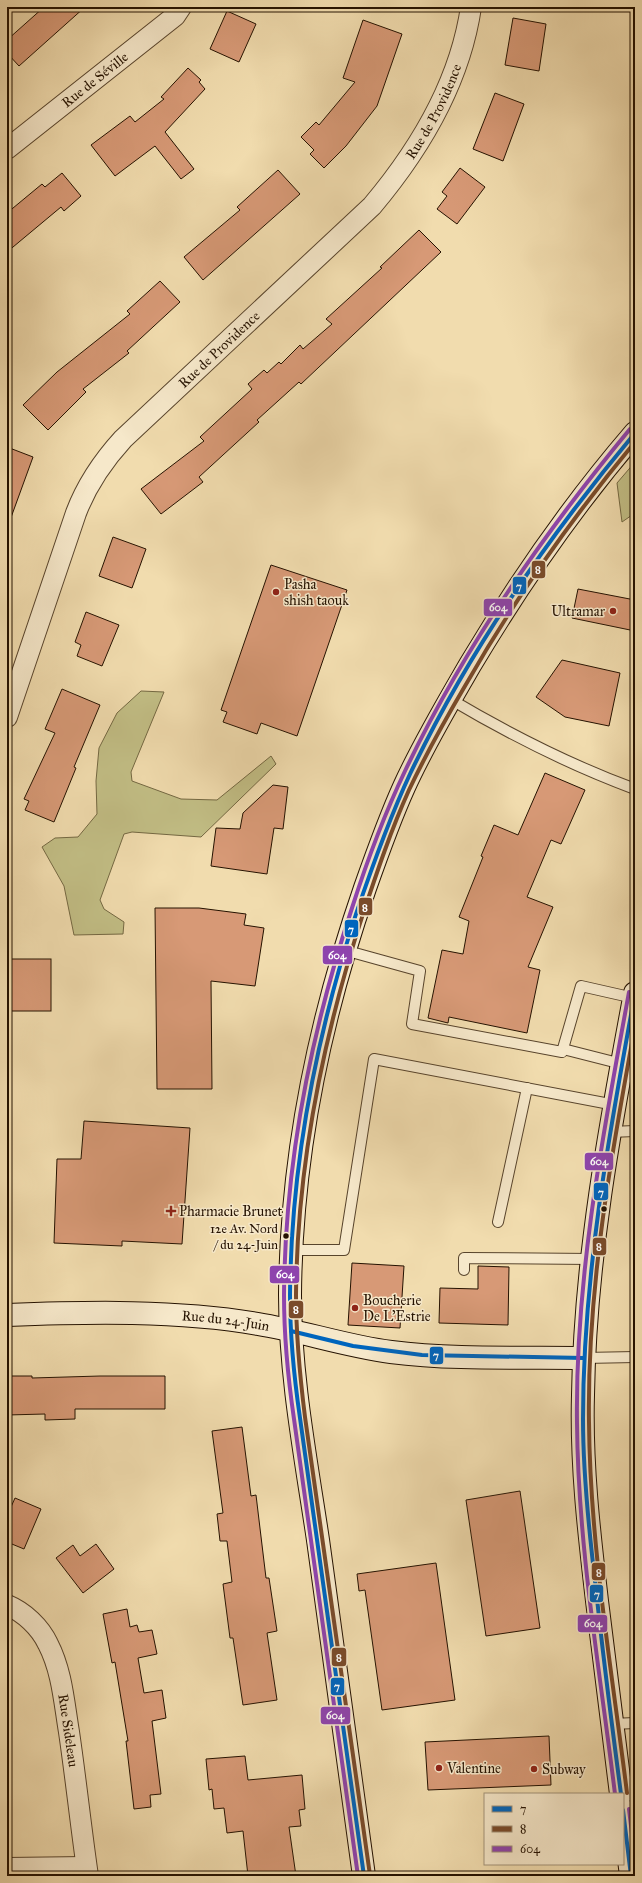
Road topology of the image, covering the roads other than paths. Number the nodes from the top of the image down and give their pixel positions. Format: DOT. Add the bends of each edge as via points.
graph roads {
  1 [pos="181,7"];
  2 [pos="471,7"];
  3 [pos="7,149"];
  4 [pos="631,440"];
  5 [pos="450,699"];
  6 [pos="7,718"];
  7 [pos="635,789"];
  8 [pos="344,950"];
  9 [pos="634,996"];
  10 [pos="563,1049"];
  11 [pos="622,1064"];
  12 [pos="527,1088"];
  13 [pos="615,1105"];
  14 [pos="635,1131"];
  15 [pos="610,1132"];
  16 [pos="498,1222"];
  17 [pos="292,1250"];
  18 [pos="592,1259"];
  19 [pos="464,1270"];
  20 [pos="7,1315"];
  21 [pos="291,1332"];
  22 [pos="635,1357"];
  23 [pos="584,1358"];
  24 [pos="7,1605"];
  25 [pos="635,1723"];
  26 [pos="612,1724"];
  27 [pos="621,1793"];
  28 [pos="624,1818"];
  29 [pos="7,1868"];
  30 [pos="87,1872"];
  31 [pos="364,1876"];
  32 [pos="631,1876"];
  1 -- 3 [label="street, Rue de Séville" via="175,16"];
  2 -- 6 [label="street, Rue de Providence" via="459,59 446,91 432,122 395,179 372,206 123,439 94,474 76,513"];
  4 -- 5 [label="main road" via="581,499 508,601"];
  5 -- 7 [label="lane" via="497,727 596,774"];
  5 -- 8 [label="main road" via="424,745 386,826"];
  8 -- 10 [label="lane" via="420,971 412,1024 562,1052"];
  8 -- 17 [label="main road" via="324,1026 308,1104 295,1201"];
  9 -- 10 [label="lane" via="581,986"];
  9 -- 11 [label="main road"];
  10 -- 11 [label="lane"];
  11 -- 13 [label="main road"];
  12 -- 13 [label="lane"];
  12 -- 16 [label="lane"];
  12 -- 17 [label="lane" via="374,1059 344,1250"];
  13 -- 15 [label="main road"];
  14 -- 15 [label="lane"];
  15 -- 18 [label="main road"];
  17 -- 21 [label="main road"];
  18 -- 19 [label="lane" via="464,1258"];
  18 -- 23 [label="main road"];
  20 -- 21 [label="main road, Rue du 24-Juin" via="182,1316 258,1324"];
  21 -- 23 [label="main road, Rue du 24-Juin" via="353,1346 422,1355"];
  21 -- 31 [label="main road" via="305,1457"];
  22 -- 23 [label="lane"];
  23 -- 26 [label="main road" via="583,1444 588,1526"];
  24 -- 30 [label="street, Rue Sideleau" via="36,1625 48,1643 60,1673 81,1812"];
  25 -- 26 [label="lane"];
  26 -- 27 [label="main road"];
  28 -- 32 [label="main road"];
  29 -- 30 [label="street"];
}
